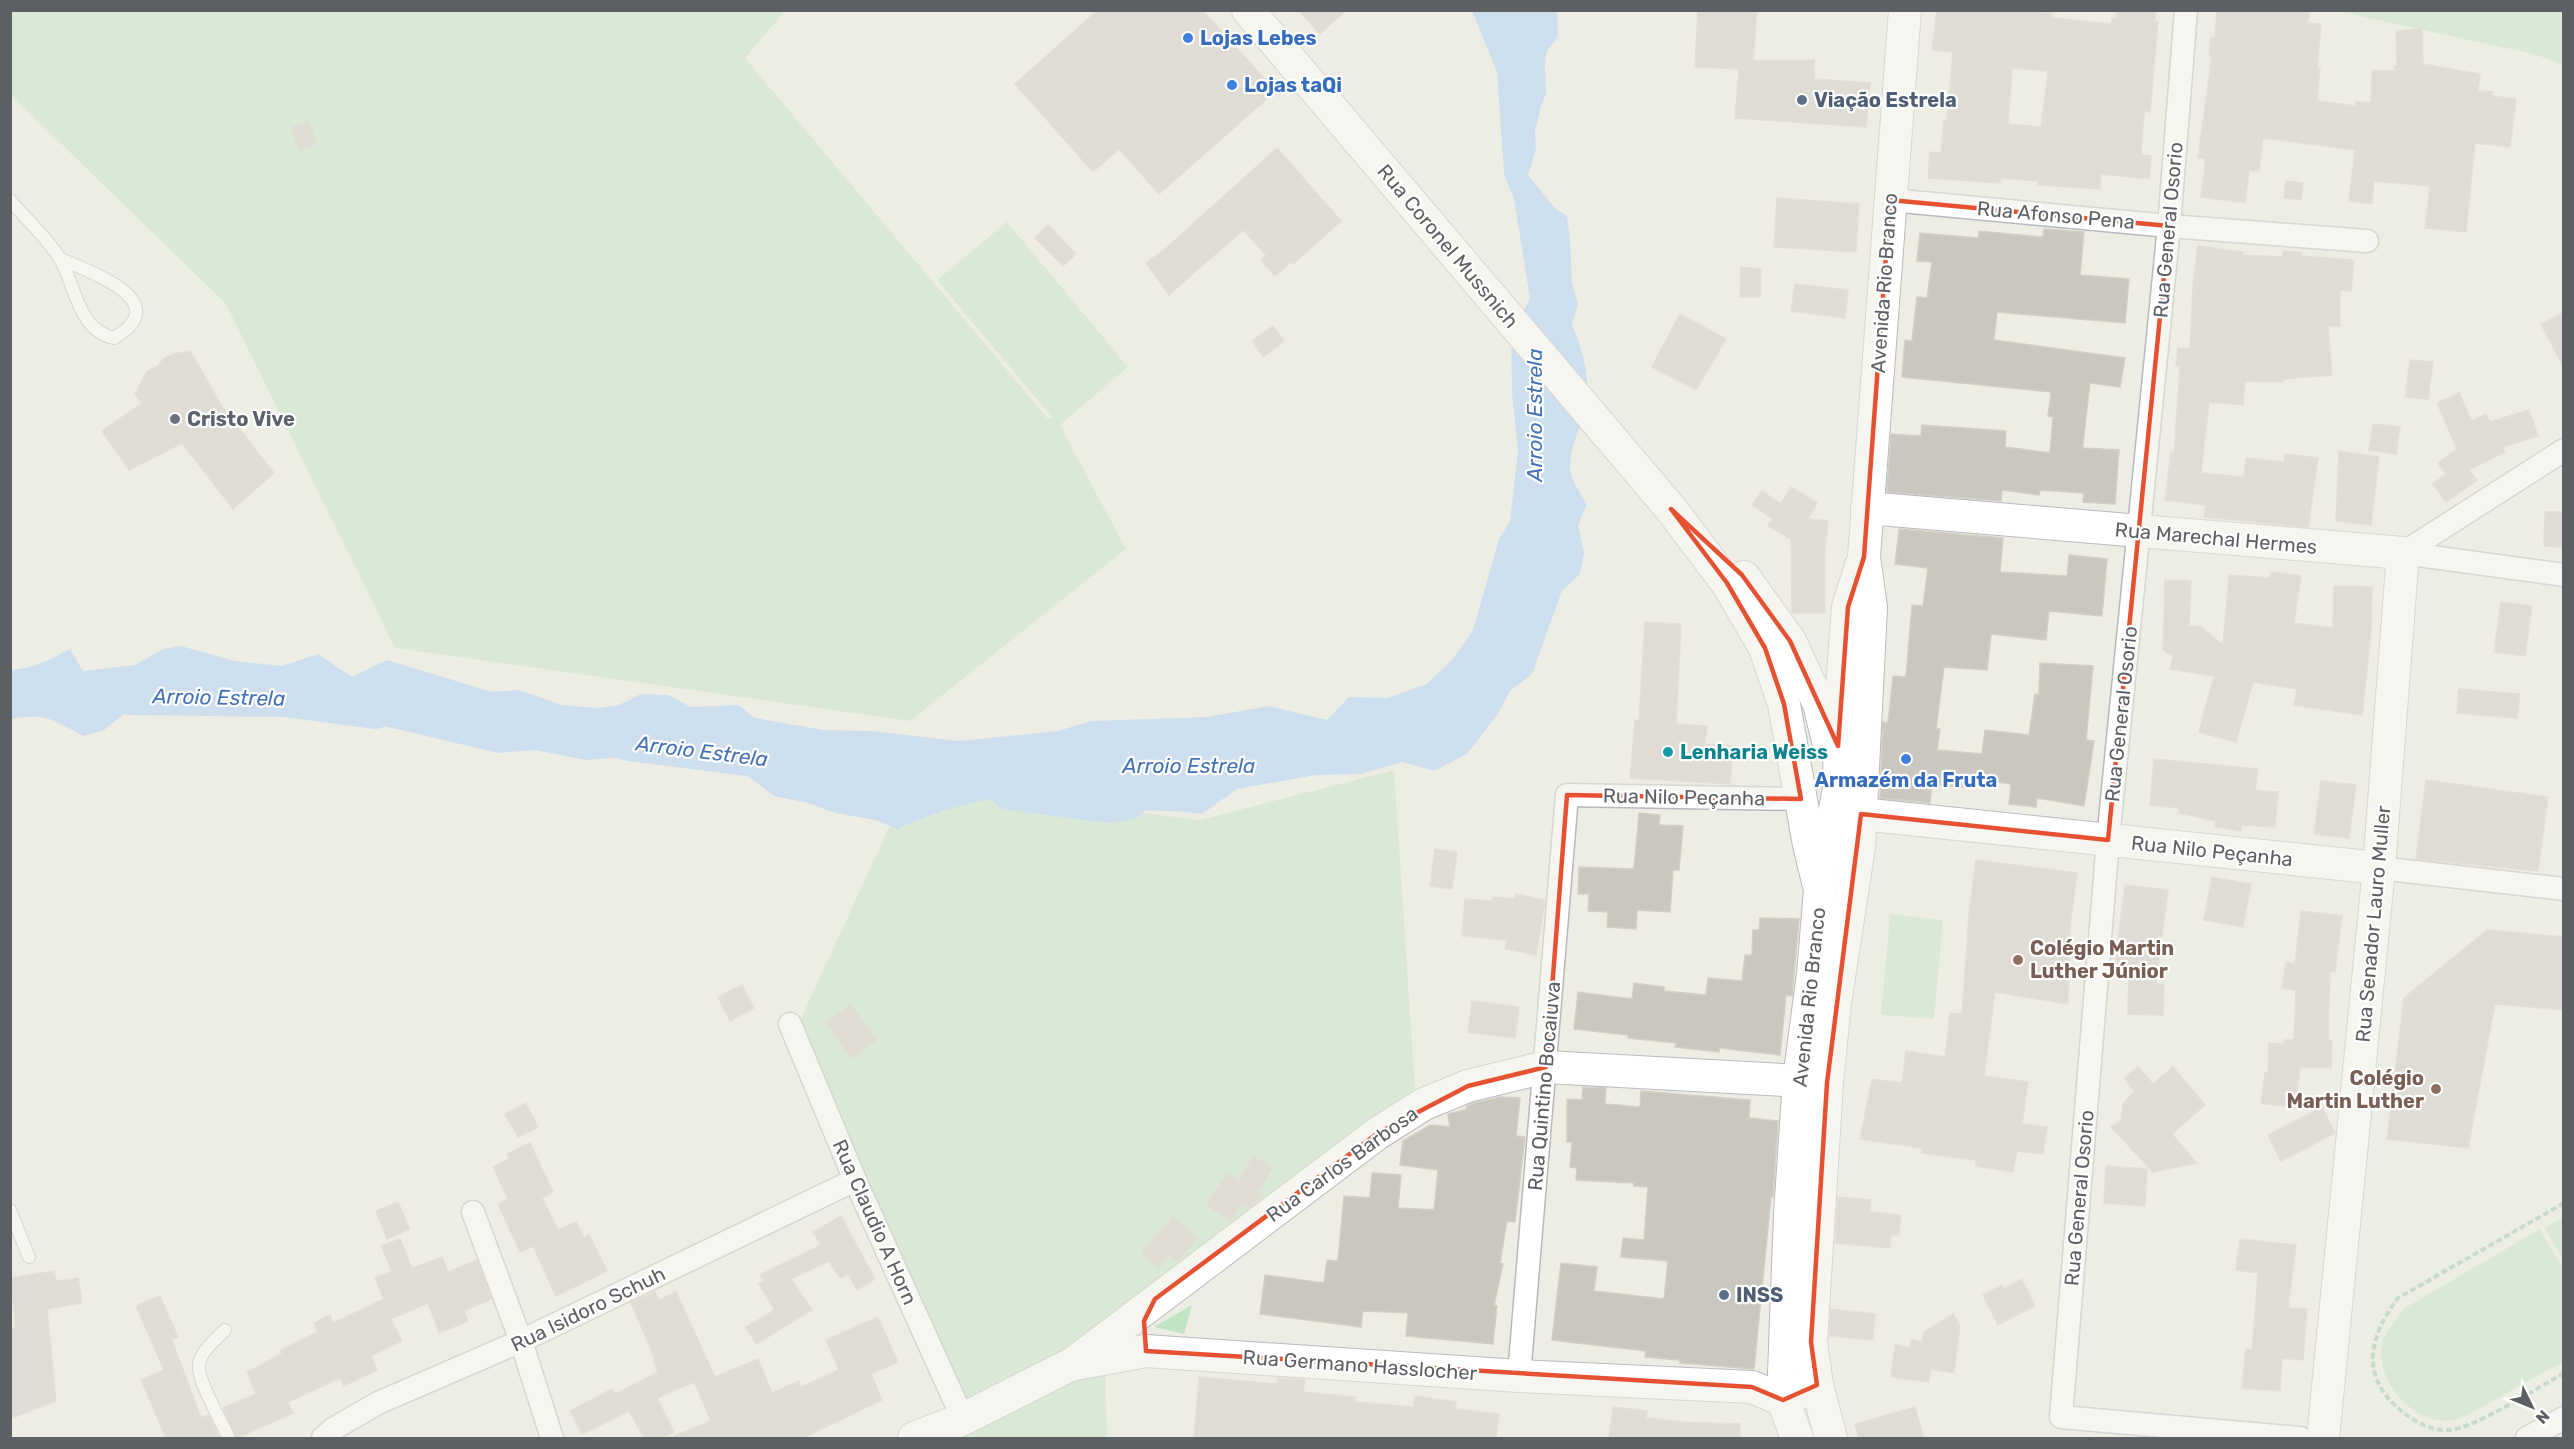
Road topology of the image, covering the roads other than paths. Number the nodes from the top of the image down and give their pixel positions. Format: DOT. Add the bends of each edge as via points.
graph roads {
  1 [pos="1248,10"];
  2 [pos="1905,10"];
  3 [pos="2186,10"];
  4 [pos="10,200"];
  5 [pos="1890,200"];
  6 [pos="2169,226"];
  7 [pos="2367,241"];
  8 [pos="59,258"];
  9 [pos="2564,450"];
  10 [pos="1669,507"];
  11 [pos="1867,508"];
  12 [pos="2139,532"];
  13 [pos="2403,553"];
  14 [pos="1864,556"];
  15 [pos="2564,574"];
  16 [pos="1839,788"];
  17 [pos="1567,795"];
  18 [pos="1801,799"];
  19 [pos="1861,814"];
  20 [pos="2108,840"];
  21 [pos="2379,868"];
  22 [pos="2564,889"];
  23 [pos="1820,890"];
  24 [pos="1851,893"];
  25 [pos="790,1024"];
  26 [pos="1546,1067"];
  27 [pos="1813,1082"];
  28 [pos="855,1180"];
  29 [pos="10,1210"];
  30 [pos="473,1212"];
  31 [pos="29,1257"];
  32 [pos="1155,1299"];
  33 [pos="225,1330"];
  34 [pos="521,1341"];
  35 [pos="1146,1351"];
  36 [pos="1070,1365"];
  37 [pos="1520,1376"];
  38 [pos="1817,1385"];
  39 [pos="1783,1400"];
  40 [pos="2564,1418"];
  41 [pos="963,1419"];
  42 [pos="332,1435"];
  43 [pos="229,1438"];
  44 [pos="552,1438"];
  45 [pos="915,1438"];
  46 [pos="1797,1438"];
  47 [pos="1831,1438"];
  48 [pos="2300,1438"];
  49 [pos="2324,1438"];
  50 [pos="2527,1438"];
  1 -- 10 [label="main road, Rua Coronel Mussnich"];
  2 -- 5 [label="main road, Avenida Rio Branco"];
  3 -- 6 [label="street, Rua General Osorio"];
  4 -- 8 [label="lane"];
  5 -- 6 [label="street, Rua Afonso Pena"];
  5 -- 11 [label="main road, Avenida Rio Branco"];
  6 -- 7 [label="street, Rua Afonso Pena"];
  6 -- 12 [label="street, Rua General Osorio"];
  8 -- 8 [label="lane" via="92,327 102,336 114,338 126,331 136,319 136,305 126,291"];
  9 -- 13 [label="street"];
  10 -- 16 [label="main road, Rua Coronel Mussnich" via="1742,575 1790,641 1819,704"];
  10 -- 18 [label="main road, Rua Coronel Mussnich" via="1727,583 1765,648 1784,704"];
  11 -- 12 [label="main road, Rua Marechal Hermes"];
  11 -- 14 [label="main road, Avenida Rio Branco"];
  12 -- 13 [label="main road, Rua Marechal Hermes"];
  12 -- 20 [label="street, Rua General Osorio"];
  13 -- 15 [label="street, Rua Marechal Hermes"];
  13 -- 21 [label="main road, Rua Senador Lauro Muller"];
  14 -- 16 [label="main road, Avenida Rio Branco" via="1848,607"];
  14 -- 19 [label="main road, Avenida Rio Branco" via="1871,608"];
  16 -- 23 [label="main road, Avenida Rio Branco"];
  16 -- 24 [label="main road, Rua Coronel Mussnich" via="1851,848"];
  17 -- 18 [label="street, Rua Nilo Peçanha"];
  17 -- 26 [label="street, Rua Quintino Bocaiuva"];
  18 -- 23 [label="main road, Rua Coronel Mussnich"];
  19 -- 20 [label="main road, Rua Nilo Peçanha"];
  19 -- 24 [label="main road, Avenida Rio Branco"];
  20 -- 21 [label="main road, Rua Nilo Peçanha"];
  20 -- 48 [label="street, Rua General Osorio" via="2061,1418"];
  21 -- 22 [label="street, Rua Nilo Peçanha"];
  21 -- 49 [label="main road, Rua Senador Lauro Muller"];
  23 -- 27 [label="main road, Avenida Rio Branco" via="1813,974"];
  24 -- 27 [label="main road, Avenida Rio Branco" via="1835,1003"];
  25 -- 28 [label="street, Rua Claudio A Horn"];
  26 -- 27 [label="main road, Rua Carlos Barbosa"];
  26 -- 32 [label="main road, Rua Carlos Barbosa" via="1468,1086 1424,1104 1378,1133"];
  26 -- 37 [label="street, Rua Quintino Bocaiuva"];
  27 -- 38 [label="main road, Avenida Rio Branco" via="1811,1342"];
  27 -- 39 [label="main road, Avenida Rio Branco" via="1789,1225"];
  28 -- 34 [label="street, Rua Isidoro Schuh"];
  28 -- 41 [label="street, Rua Claudio A Horn"];
  29 -- 31 [label="lane"];
  30 -- 34 [label="street"];
  32 -- 35 [label="main road" via="1144,1321"];
  32 -- 36 [label="main road, Rua Carlos Barbosa"];
  33 -- 43 [label="lane" via="204,1352 198,1366"];
  34 -- 42 [label="street, Rua Isidoro Schuh" via="378,1403"];
  34 -- 44 [label="street"];
  35 -- 36 [label="main road, Rua Germano Hasslocher"];
  35 -- 37 [label="main road, Rua Germano Hasslocher"];
  36 -- 41 [label="main road, Rua Germano Hasslocher"];
  37 -- 39 [label="main road, Rua Germano Hasslocher" via="1752,1387"];
  38 -- 39 [label="main road"];
  38 -- 47 [label="main road, Avenida Rio Branco"];
  39 -- 46 [label="main road, Avenida Rio Branco"];
  40 -- 50 [label="street"];
  41 -- 45 [label="main road, Rua Germano Hasslocher"];
}
